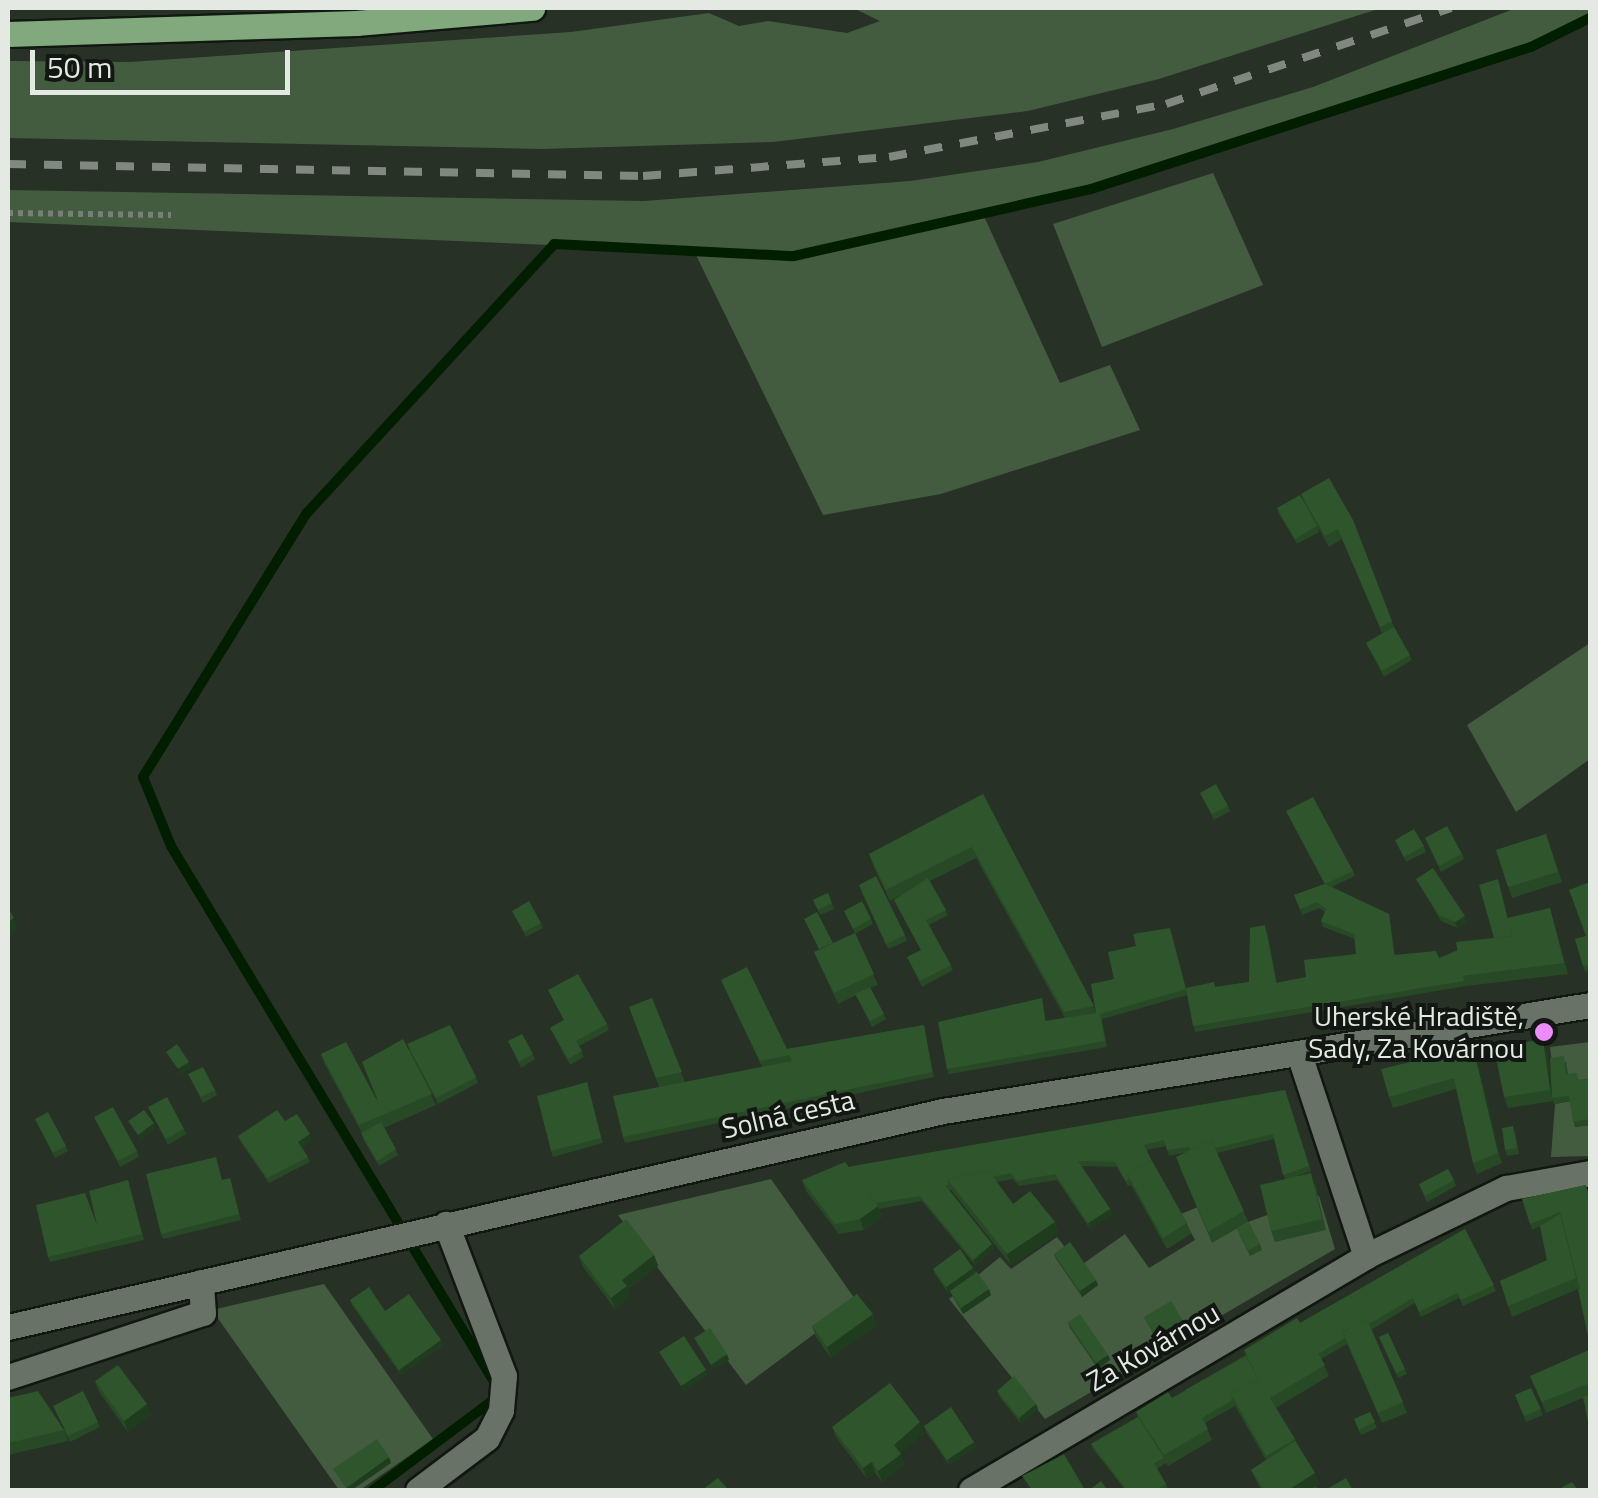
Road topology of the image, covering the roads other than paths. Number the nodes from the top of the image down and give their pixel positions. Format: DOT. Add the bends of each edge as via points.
graph roads {
  1 [pos="532,8"];
  2 [pos="8,34"];
  3 [pos="1590,1006"];
  4 [pos="1299,1054"];
  5 [pos="1590,1173"];
  6 [pos="446,1224"];
  7 [pos="1366,1256"];
  8 [pos="201,1282"];
  9 [pos="76,1311"];
  10 [pos="8,1327"];
  11 [pos="87,1354"];
  12 [pos="8,1378"];
  13 [pos="418,1490"];
  14 [pos="971,1490"];
  1 -- 2 [label="main road" via="356,24"];
  3 -- 4 [label="street, Solná cesta"];
  4 -- 6 [label="street, Solná cesta" via="942,1111"];
  4 -- 7 [label="street"];
  5 -- 7 [label="street, Za Kovárnou" via="1506,1188"];
  6 -- 8 [label="street, Solná cesta"];
  6 -- 13 [label="street" via="504,1376 501,1410 486,1438"];
  7 -- 14 [label="street, Za Kovárnou"];
  8 -- 9 [label="street, Solná cesta"];
  8 -- 11 [label="street" via="203,1314"];
  9 -- 10 [label="street, Solná cesta"];
  9 -- 11 [label="street"];
  11 -- 12 [label="street"];
}
